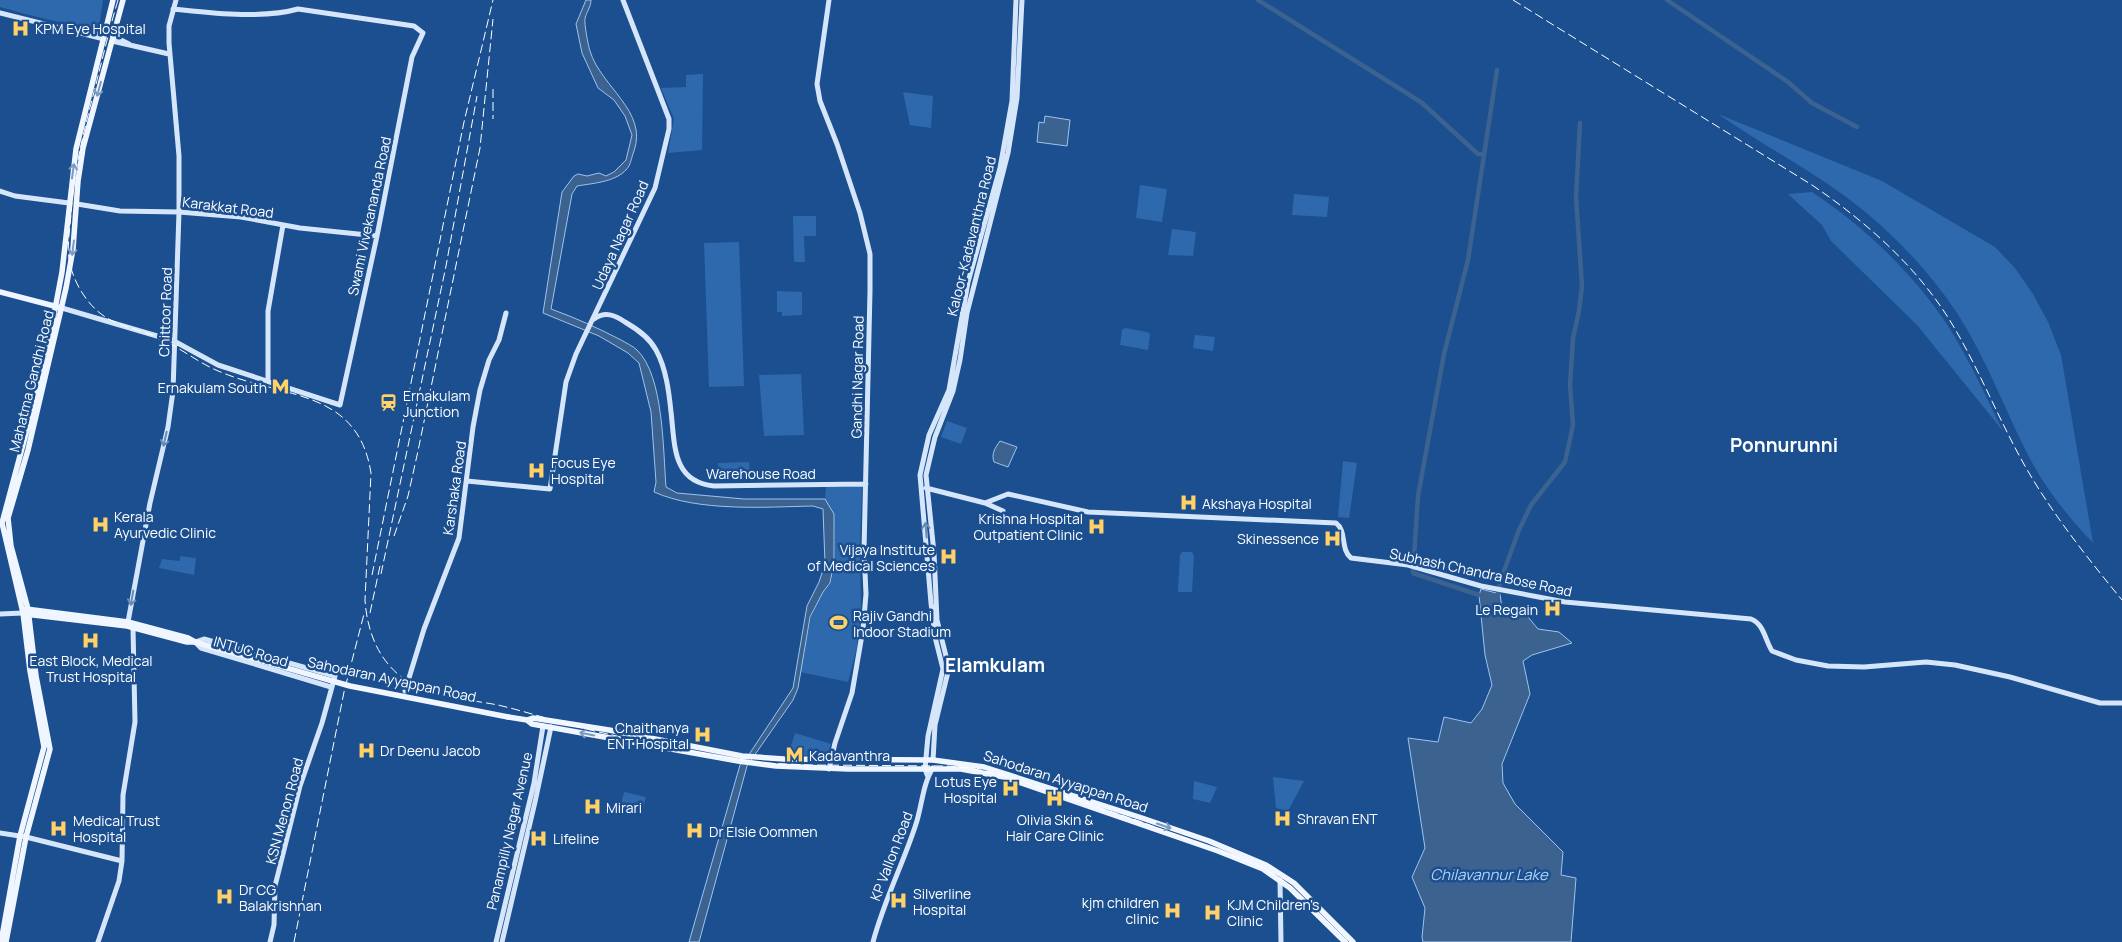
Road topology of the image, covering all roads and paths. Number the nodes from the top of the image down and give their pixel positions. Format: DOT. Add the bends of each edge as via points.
graph roads {
  1 [pos="113,0"];
  2 [pos="123,0"];
  3 [pos="176,0"];
  4 [pos="623,0"];
  5 [pos="828,0"];
  6 [pos="1016,0"];
  7 [pos="1022,0"];
  8 [pos="173,10"];
  9 [pos="0,13"];
  10 [pos="104,36"];
  11 [pos="113,39"];
  12 [pos="169,54"];
  13 [pos="1015,87"];
  14 [pos="0,191"];
  15 [pos="69,202"];
  16 [pos="77,204"];
  17 [pos="179,212"];
  18 [pos="283,225"];
  19 [pos="377,236"];
  20 [pos="0,292"];
  21 [pos="59,307"];
  22 [pos="506,313"];
  23 [pos="593,320"];
  24 [pos="174,341"];
  25 [pos="958,360"];
  26 [pos="268,381"];
  27 [pos="467,481"];
  28 [pos="866,484"];
  29 [pos="921,487"];
  30 [pos="927,488"];
  31 [pos="985,502"];
  32 [pos="1003,511"];
  33 [pos="864,550"];
  34 [pos="934,552"];
  35 [pos="928,553"];
  36 [pos="25,611"];
  37 [pos="0,614"];
  38 [pos="128,622"];
  39 [pos="133,628"];
  40 [pos="195,642"];
  41 [pos="331,687"];
  42 [pos="405,691"];
  43 [pos="2122,703"];
  44 [pos="528,720"];
  45 [pos="552,724"];
  46 [pos="543,726"];
  47 [pos="609,730"];
  48 [pos="608,738"];
  49 [pos="740,759"];
  50 [pos="830,759"];
  51 [pos="753,760"];
  52 [pos="929,760"];
  53 [pos="932,768"];
  54 [pos="829,769"];
  55 [pos="925,769"];
  56 [pos="928,777"];
  57 [pos="537,783"];
  58 [pos="532,802"];
  59 [pos="1102,808"];
  60 [pos="0,834"];
  61 [pos="23,837"];
  62 [pos="122,860"];
  63 [pos="1264,867"];
  64 [pos="1280,880"];
  65 [pos="502,882"];
  66 [pos="509,884"];
  67 [pos="515,885"];
  68 [pos="505,918"];
  69 [pos="1,942"];
  70 [pos="6,942"];
  71 [pos="98,942"];
  72 [pos="270,942"];
  73 [pos="496,942"];
  74 [pos="502,942"];
  75 [pos="872,942"];
  76 [pos="1281,942"];
  77 [pos="1345,942"];
  78 [pos="1353,942"];
  1 -- 10 [label="main road, Mahatma Gandhi Road"];
  2 -- 11 [label="main road, Mahatma Gandhi Road"];
  3 -- 8 [label="street, Chittoor Road"];
  4 -- 23 [label="street, Udaya Nagar Road" via="666,108 669,129 652,196"];
  5 -- 28 [label="street, Gandhi Nagar Road" via="817,84 820,101 860,213 870,254"];
  6 -- 13 [label="street, Kaloor-Kadavanthra Road"];
  7 -- 13 [label="street, Kaloor-Kadavanthra Road"];
  8 -- 12 [label="street, Chittoor Road"];
  8 -- 19 [label="street, Swami Vivekananda Road" via="250,13 298,9 414,26 424,33 412,57"];
  9 -- 10 [label="street"];
  10 -- 11 [label="main road"];
  15 -- 10 [label="main road, Mahatma Gandhi Road, one-way" via="76,149"];
  11 -- 12 [label="street"];
  11 -- 16 [label="main road, Mahatma Gandhi Road, one-way" via="83,148"];
  12 -- 17 [label="street, Chittoor Road" via="179,156"];
  13 -- 25 [label="street, Kaloor-Kadavanthra Road" via="1000,168 962,308"];
  14 -- 15 [label="street" via="14,196"];
  15 -- 16 [label="main road"];
  15 -- 21 [label="main road, Mahatma Gandhi Road"];
  16 -- 17 [label="street, Karakkat Road" via="120,211"];
  16 -- 21 [label="main road, Mahatma Gandhi Road, one-way" via="70,273"];
  17 -- 18 [label="street, Karakkat Road" via="242,217"];
  17 -- 24 [label="street, Chittoor Road"];
  18 -- 19 [label="street, Karakkat Road"];
  18 -- 26 [label="street" via="268,311"];
  19 -- 26 [label="street, Swami Vivekananda Road" via="340,405"];
  20 -- 21 [label="main road"];
  21 -- 24 [label="street"];
  21 -- 36 [label="main road, Mahatma Gandhi Road" via="8,518"];
  22 -- 27 [label="street, Karshaka Road" via="480,390"];
  23 -- 27 [label="street, Udaya Nagar Road" via="566,382 550,489"];
  23 -- 28 [label="street, Warehouse Road" via="600,314 612,315 641,333 656,349 666,382 675,454 684,471 696,483 714,486"];
  24 -- 26 [label="street" via="218,365"];
  24 -- 38 [label="street, Chittoor Road, one-way" via="168,427"];
  25 -- 29 [label="street, Kaloor-Kadavanthra Road" via="929,435 920,475"];
  25 -- 30 [label="street, Kaloor-Kadavanthra Road" via="953,392 935,437 926,475"];
  27 -- 42 [label="street, Karshaka Road" via="459,538"];
  28 -- 33 [label="street, Gandhi Nagar Road"];
  29 -- 30 [label="street"];
  35 -- 29 [label="street, Kaloor-Kadavanthra Road, one-way"];
  30 -- 31 [label="street"];
  30 -- 34 [label="street, Kaloor-Kadavanthra Road"];
  31 -- 32 [label="street"];
  31 -- 43 [label="street, Subhash Chandra Bose Road" via="1008,494 1088,512 1336,523 1341,528 1346,554 1351,558 1408,565 1493,588 1572,603 1751,619 1757,621 1772,651 1782,657 1815,665 1864,667 1936,663 1990,672 2100,703"];
  33 -- 35 [label="street"];
  33 -- 50 [label="street, Gandhi Nagar Road" via="866,594 861,646 852,693"];
  34 -- 35 [label="street"];
  34 -- 52 [label="street, Kaloor-Kadavanthra Road" via="937,620 949,668"];
  35 -- 52 [label="street, Kaloor-Kadavanthra Road" via="930,604 943,669 928,736"];
  36 -- 37 [label="street"];
  36 -- 38 [label="main road, Sahodaran Ayyappan Road"];
  36 -- 39 [label="main road, Sahodaran Ayyappan Road"];
  36 -- 61 [label="main road, Mahatma Gandhi Road" via="50,748"];
  38 -- 40 [label="main road, Sahodaran Ayyappan Road"];
  39 -- 40 [label="main road, Sahodaran Ayyappan Road"];
  39 -- 62 [label="street" via="135,722 123,795"];
  40 -- 41 [label="street, INTUC Road" via="201,648"];
  40 -- 41 [label="street, KSN Menon Road" via="204,639 335,676"];
  40 -- 44 [label="main road, Sahodaran Ayyappan Road, bridge" via="350,686"];
  41 -- 72 [label="street, KSN Menon Road" via="294,810 276,886"];
  44 -- 45 [label="main road, Sahodaran Ayyappan Road" via="533,718"];
  44 -- 46 [label="main road, Sahodaran Ayyappan Road"];
  45 -- 46 [label="main road"];
  45 -- 47 [label="main road, Sahodaran Ayyappan Road"];
  48 -- 45 [label="main road, Sahodaran Ayyappan Road, one-way"];
  45 -- 57 [label="street, Panampilly Nagar Avenue"];
  46 -- 57 [label="street, Panampilly Nagar Avenue"];
  47 -- 48 [label="main road"];
  47 -- 49 [label="main road, Sahodaran Ayyappan Road"];
  48 -- 49 [label="main road, Sahodaran Ayyappan Road"];
  49 -- 51 [label="main road, Sahodaran Ayyappan Road"];
  50 -- 51 [label="main road, Sahodaran Ayyappan Road"];
  50 -- 52 [label="main road, Sahodaran Ayyappan Road"];
  50 -- 54 [label="street, Gandhi Nagar Road"];
  51 -- 54 [label="main road, Sahodaran Ayyappan Road"];
  52 -- 53 [label="main road"];
  52 -- 55 [label="street, Kaloor-Kadavanthra Road"];
  52 -- 59 [label="main road, Sahodaran Ayyappan Road" via="984,767"];
  53 -- 55 [label="main road, Sahodaran Ayyappan Road"];
  53 -- 56 [label="street, KP Vallon Road"];
  53 -- 59 [label="main road, Sahodaran Ayyappan Road" via="961,769 1004,777"];
  54 -- 55 [label="main road, Sahodaran Ayyappan Road"];
  55 -- 56 [label="street"];
  56 -- 75 [label="street, KP Vallon Road" via="918,821"];
  57 -- 58 [label="street, Panampilly Nagar Avenue"];
  58 -- 66 [label="street, Panampilly Nagar Avenue"];
  58 -- 67 [label="street, Panampilly Nagar Avenue"];
  59 -- 63 [label="main road, Sahodaran Ayyappan Road" via="1209,842"];
  60 -- 61 [label="street"];
  61 -- 62 [label="street"];
  61 -- 69 [label="main road, Mahatma Gandhi Road"];
  61 -- 70 [label="main road, Mahatma Gandhi Road"];
  62 -- 71 [label="street" via="119,881"];
  63 -- 64 [label="main road, Sahodaran Ayyappan Road"];
  63 -- 78 [label="main road, Sahodaran Ayyappan Road" via="1294,883"];
  64 -- 76 [label="street"];
  64 -- 77 [label="main road, Sahodaran Ayyappan Road"];
  65 -- 66 [label="street"];
  66 -- 67 [label="street"];
  66 -- 68 [label="street, Panampilly Nagar Avenue"];
  67 -- 68 [label="street, Panampilly Nagar Avenue"];
  68 -- 73 [label="street, Panampilly Nagar Avenue"];
  68 -- 74 [label="street, Panampilly Nagar Avenue"];
}
